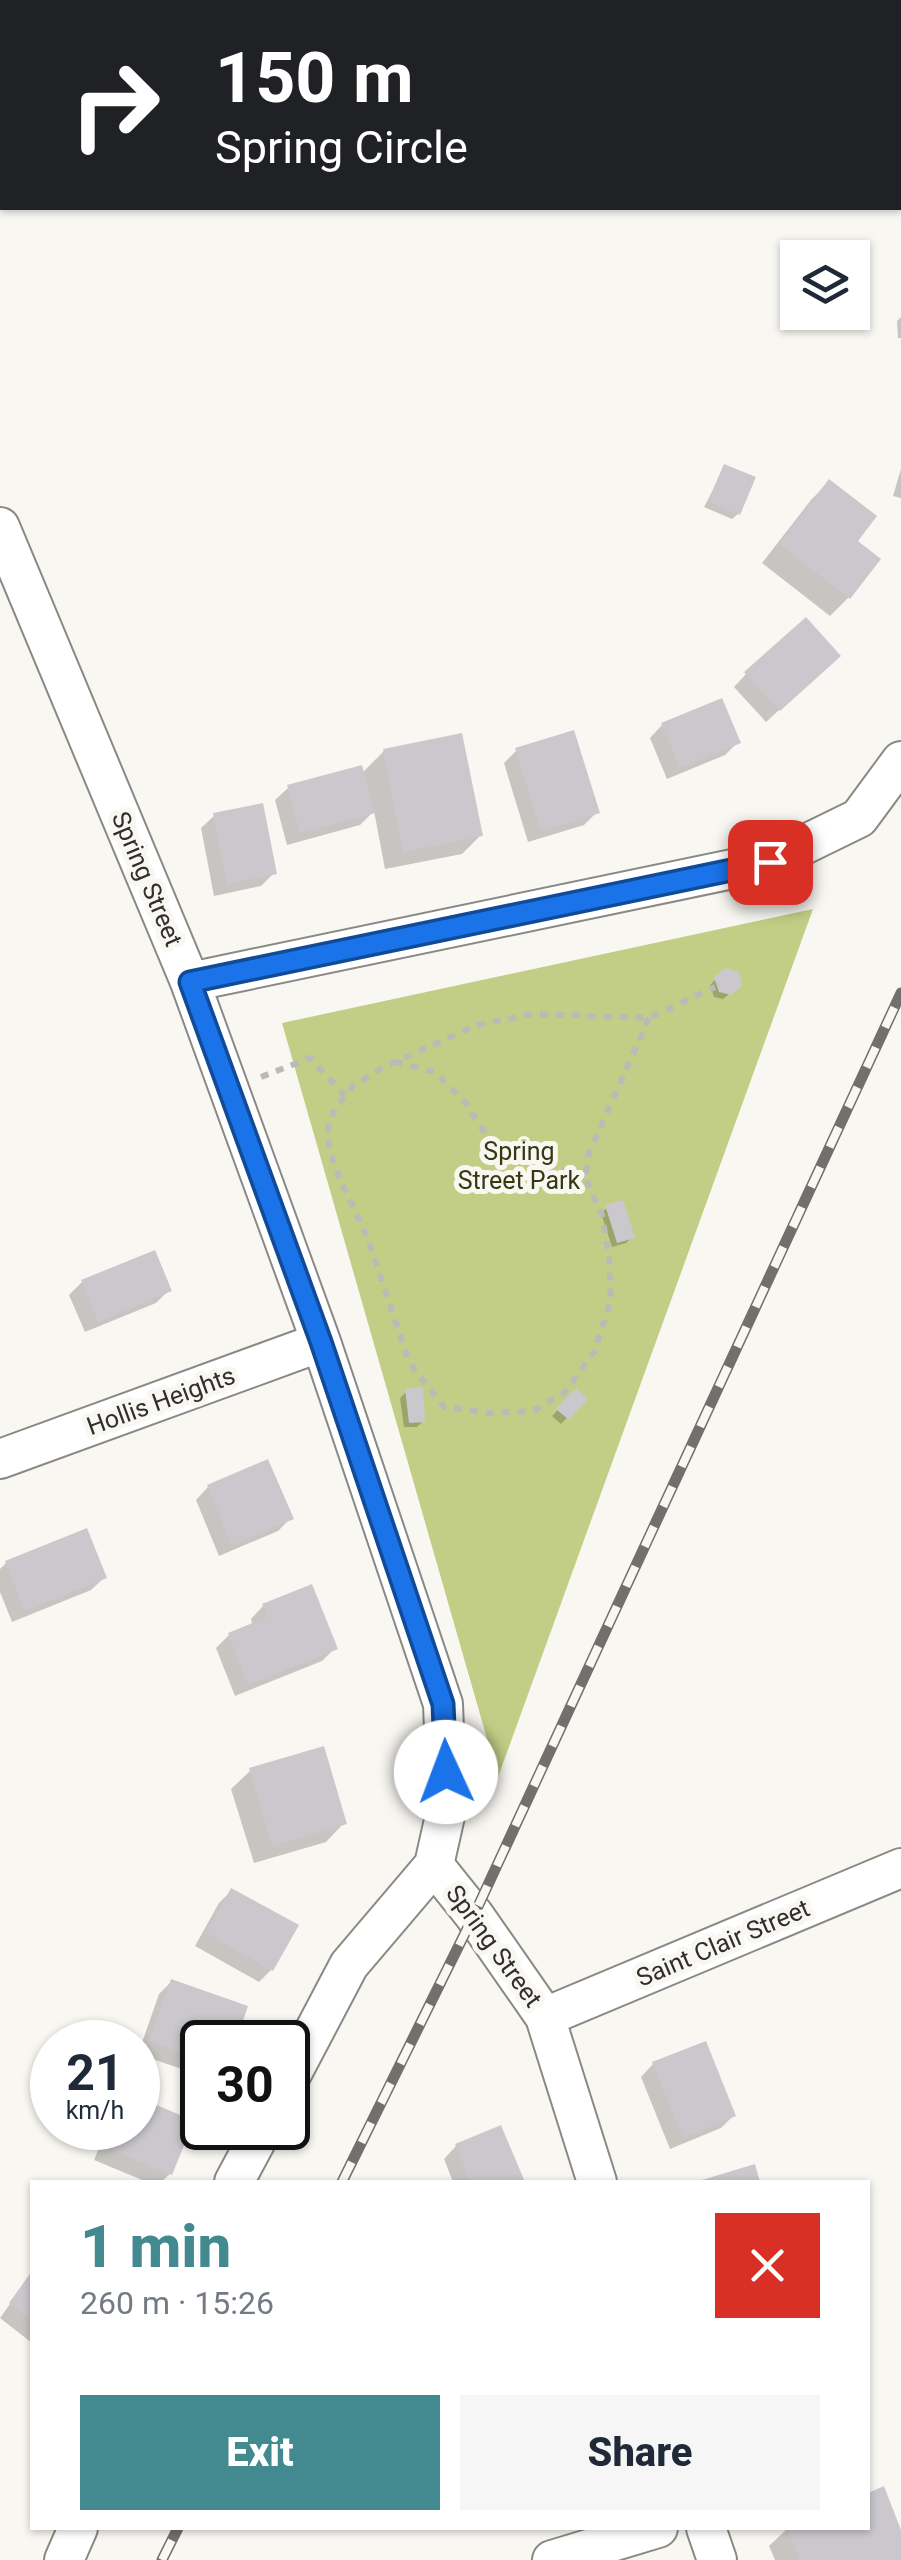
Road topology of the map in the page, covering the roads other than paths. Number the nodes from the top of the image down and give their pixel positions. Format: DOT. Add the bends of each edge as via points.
graph roads {
  1 [pos="0,527"];
  2 [pos="901,761"];
  3 [pos="190,982"];
  4 [pos="321,1342"];
  5 [pos="0,1459"];
  6 [pos="434,1866"];
  7 [pos="901,1868"];
  8 [pos="545,2017"];
  9 [pos="310,2039"];
  10 [pos="251,2150"];
  11 [pos="235,2180"];
  12 [pos="596,2180"];
  13 [pos="77,2530"];
  14 [pos="651,2530"];
  15 [pos="707,2530"];
  16 [pos="64,2560"];
  17 [pos="552,2560"];
  18 [pos="717,2560"];
  1 -- 3 [label="street, Spring Street"];
  2 -- 3 [label="street" via="859,818 770,862"];
  3 -- 4 [label="street, Spring Street"];
  4 -- 5 [label="street, Hollis Heights"];
  4 -- 6 [label="street, Spring Street" via="443,1704 447,1807"];
  6 -- 8 [label="street, Spring Street"];
  6 -- 9 [label="street" via="349,1965"];
  7 -- 8 [label="street, Saint Clair Street"];
  8 -- 12 [label="street, Spring Street"];
  10 -- 11 [label="street"];
  13 -- 16 [label="street"];
  14 -- 17 [label="street"];
  15 -- 18 [label="street"];
}
